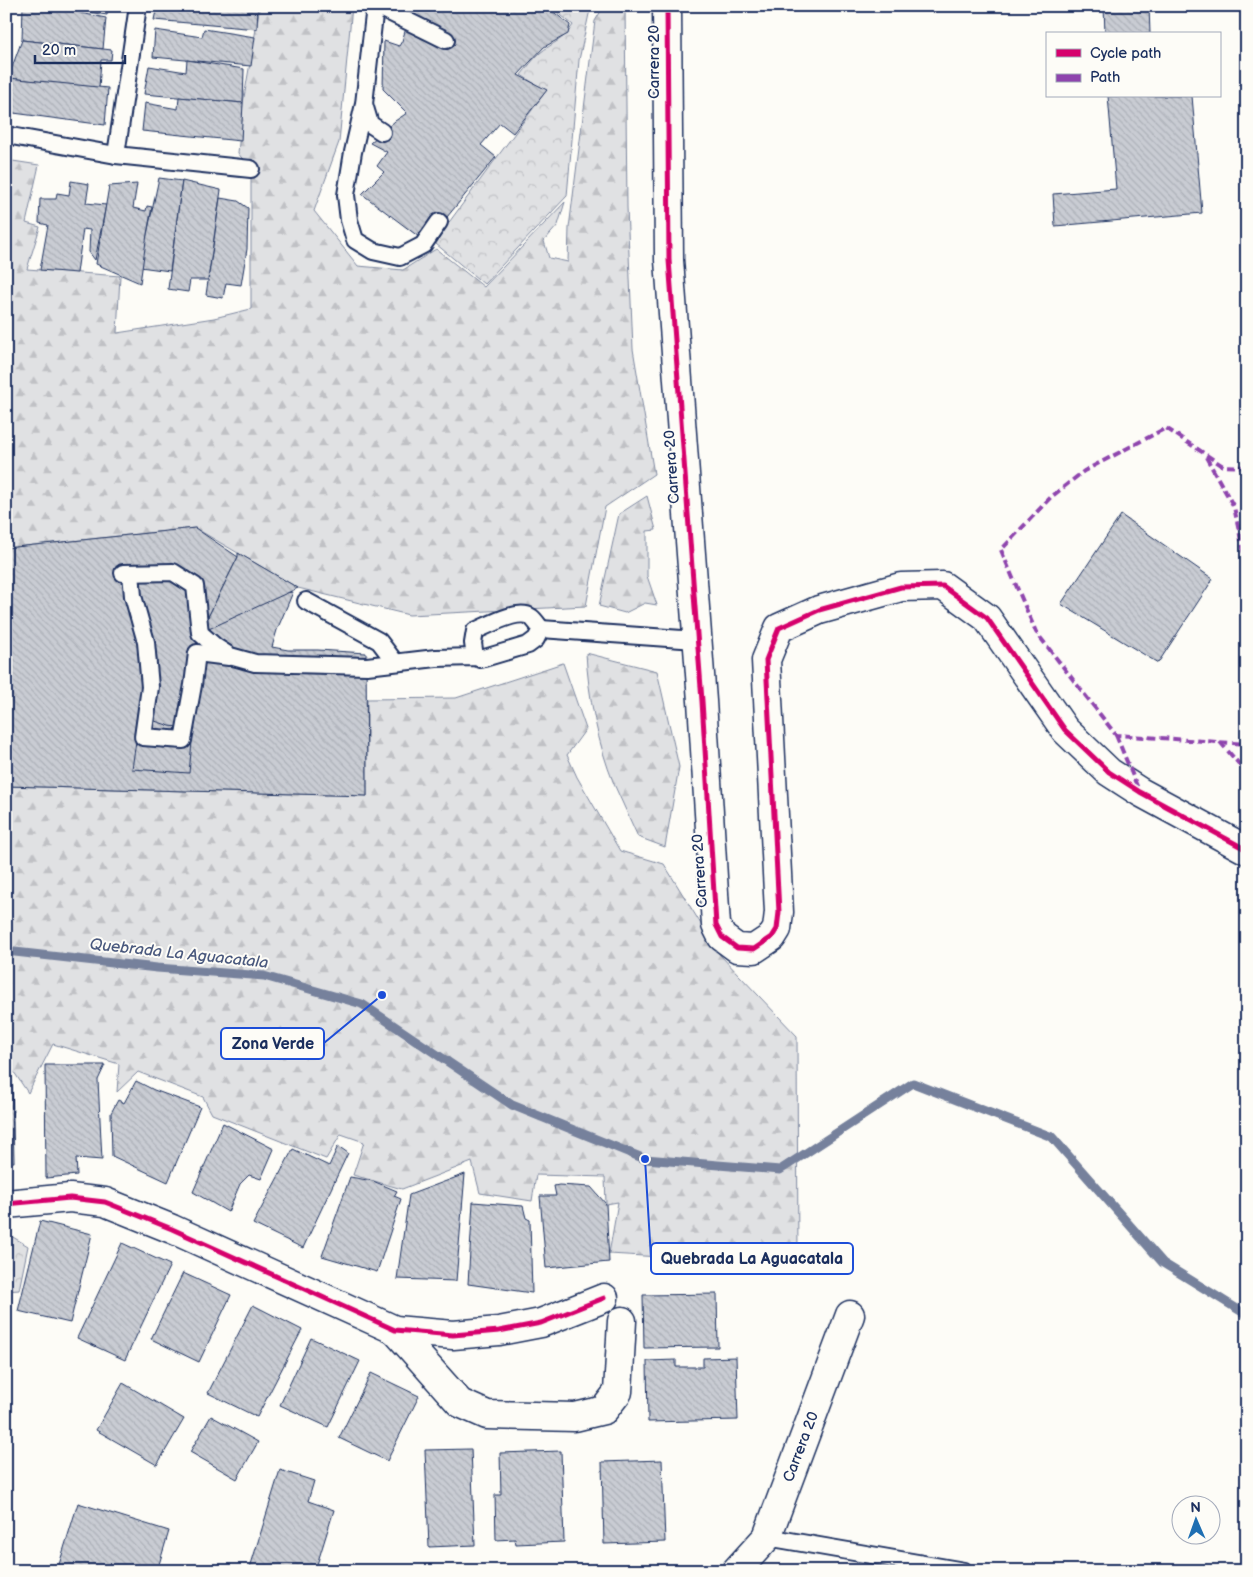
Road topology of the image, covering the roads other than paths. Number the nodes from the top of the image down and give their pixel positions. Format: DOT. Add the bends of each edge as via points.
graph roads {
  1 [pos="138,6"];
  2 [pos="376,6"];
  3 [pos="667,6"];
  4 [pos="446,40"];
  5 [pos="364,104"];
  6 [pos="382,132"];
  7 [pos="6,135"];
  8 [pos="116,155"];
  9 [pos="250,170"];
  10 [pos="440,222"];
  11 [pos="306,601"];
  12 [pos="540,629"];
  13 [pos="696,640"];
  14 [pos="475,657"];
  15 [pos="239,658"];
  16 [pos="396,662"];
  17 [pos="1247,850"];
  18 [pos="6,1204"];
  19 [pos="604,1298"];
  20 [pos="850,1315"];
  21 [pos="622,1321"];
  22 [pos="395,1330"];
  23 [pos="767,1537"];
  24 [pos="736,1571"];
  25 [pos="964,1571"];
  1 -- 8 [label="lane"];
  2 -- 4 [label="lane"];
  2 -- 5 [label="lane"];
  3 -- 13 [label="street, Carrera 20" via="669,260"];
  5 -- 6 [label="lane" via="370,124"];
  5 -- 10 [label="lane" via="346,195 355,240 373,251 400,257 423,245"];
  7 -- 8 [label="lane"];
  8 -- 9 [label="lane"];
  11 -- 16 [label="lane" via="379,640"];
  12 -- 13 [label="lane"];
  12 -- 14 [label="lane" via="536,639 528,645 487,658"];
  12 -- 14 [label="lane" via="526,614 507,617 475,631"];
  13 -- 17 [label="street, Carrera 20" via="716,925 722,937 737,948 754,948 772,937 777,929 779,912 766,660 779,628 819,610 901,587 943,586 987,618 1065,730 1109,772"];
  14 -- 16 [label="lane"];
  15 -- 15 [label="lane" via="230,656 200,633 195,586 173,572 127,573 146,642 150,688 143,736 183,740 197,653"];
  15 -- 16 [label="lane" via="255,663 367,666"];
  18 -- 22 [label="street" via="70,1198 104,1202 172,1229"];
  19 -- 22 [label="street" via="541,1323 499,1331 453,1335"];
  20 -- 23 [label="street, Carrera 20"];
  21 -- 22 [label="street" via="618,1392 604,1410 576,1417 487,1415 460,1403"];
  23 -- 24 [label="street, Carrera 20"];
  23 -- 25 [label="lane"];
}
